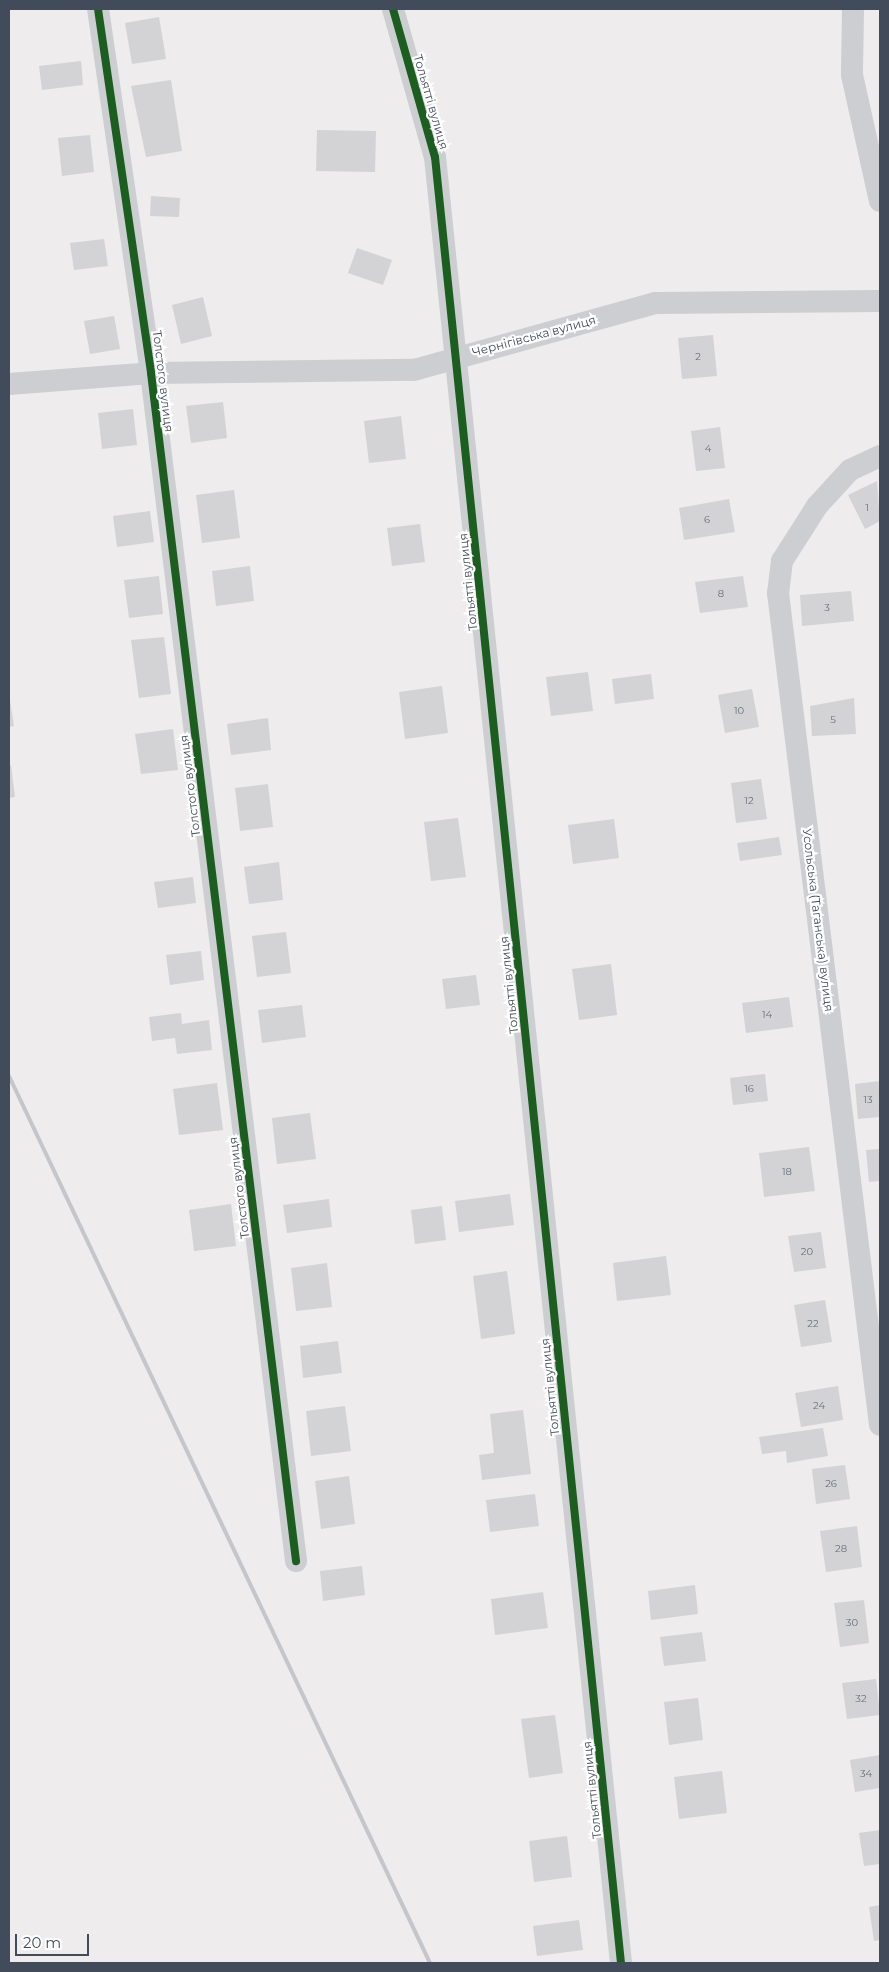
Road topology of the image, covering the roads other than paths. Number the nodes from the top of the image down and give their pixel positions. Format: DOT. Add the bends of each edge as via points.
graph roads {
  1 [pos="98,9"];
  2 [pos="393,9"];
  3 [pos="852,9"];
  4 [pos="880,201"];
  5 [pos="880,301"];
  6 [pos="456,357"];
  7 [pos="151,373"];
  8 [pos="9,384"];
  9 [pos="880,456"];
  10 [pos="880,1425"];
  11 [pos="296,1561"];
  12 [pos="621,1963"];
  1 -- 7 [label="street, Толстого вулиця"];
  2 -- 6 [label="street, Тольятті вулиця" via="435,157 444,280"];
  3 -- 4 [label="street" via="852,75"];
  5 -- 6 [label="street, Чернігівська вулиця" via="656,303"];
  6 -- 7 [label="street, Чернігівська вулиця" via="414,370"];
  6 -- 12 [label="street, Тольятті вулиця"];
  7 -- 8 [label="street, Чернігівська вулиця"];
  7 -- 11 [label="street, Толстого вулиця"];
  9 -- 10 [label="street, Усольська (Таганська) вулиця" via="850,470 817,506 782,561 778,593"];
}
